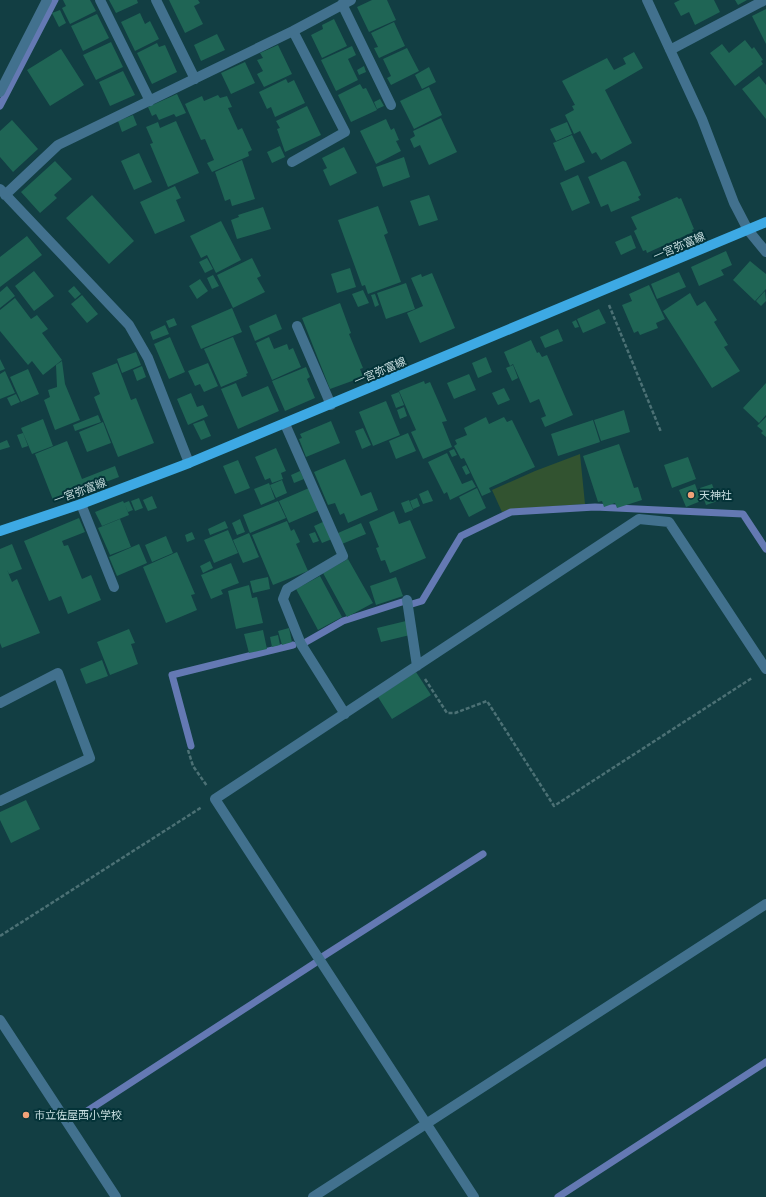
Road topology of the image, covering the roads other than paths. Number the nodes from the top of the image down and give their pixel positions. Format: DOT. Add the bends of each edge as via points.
graph roads {
  1 [pos="46,0"];
  2 [pos="100,0"];
  3 [pos="156,0"];
  4 [pos="647,0"];
  5 [pos="763,1"];
  6 [pos="347,2"];
  7 [pos="293,32"];
  8 [pos="670,50"];
  9 [pos="195,79"];
  10 [pos="0,92"];
  11 [pos="150,101"];
  12 [pos="391,105"];
  13 [pos="292,162"];
  14 [pos="2,192"];
  15 [pos="766,222"];
  16 [pos="748,230"];
  17 [pos="766,252"];
  18 [pos="297,326"];
  19 [pos="331,405"];
  20 [pos="285,424"];
  21 [pos="189,463"];
  22 [pos="81,504"];
  23 [pos="0,531"];
  24 [pos="114,587"];
  25 [pos="408,600"];
  26 [pos="417,666"];
  27 [pos="766,669"];
  28 [pos="0,703"];
  29 [pos="344,714"];
  30 [pos="0,801"];
  31 [pos="766,904"];
  32 [pos="0,1020"];
  33 [pos="427,1124"];
  34 [pos="116,1197"];
  35 [pos="313,1197"];
  36 [pos="474,1197"];
  1 -- 10 [label="street"];
  2 -- 11 [label="street"];
  3 -- 9 [label="street"];
  4 -- 8 [label="street"];
  5 -- 8 [label="street"];
  6 -- 7 [label="street"];
  6 -- 12 [label="street"];
  7 -- 9 [label="street"];
  7 -- 13 [label="street" via="345,132"];
  8 -- 16 [label="street" via="702,119 734,203"];
  9 -- 11 [label="street"];
  11 -- 14 [label="street" via="58,145"];
  14 -- 21 [label="street" via="129,325 148,358"];
  15 -- 16 [label="main road, 一宮弥富線"];
  16 -- 17 [label="street"];
  16 -- 19 [label="main road, 一宮弥富線"];
  18 -- 19 [label="street"];
  19 -- 20 [label="main road, 一宮弥富線"];
  20 -- 21 [label="main road, 一宮弥富線"];
  20 -- 29 [label="street" via="343,556 287,589 283,599 301,644"];
  21 -- 22 [label="main road, 一宮弥富線"];
  22 -- 23 [label="main road, 一宮弥富線"];
  22 -- 24 [label="street"];
  25 -- 26 [label="street"];
  26 -- 27 [label="street" via="638,519 669,522"];
  26 -- 29 [label="street"];
  28 -- 30 [label="street" via="58,673 90,758"];
  29 -- 33 [label="street" via="215,798"];
  31 -- 33 [label="street"];
  32 -- 34 [label="street"];
  33 -- 35 [label="street"];
  33 -- 36 [label="street"];
}
